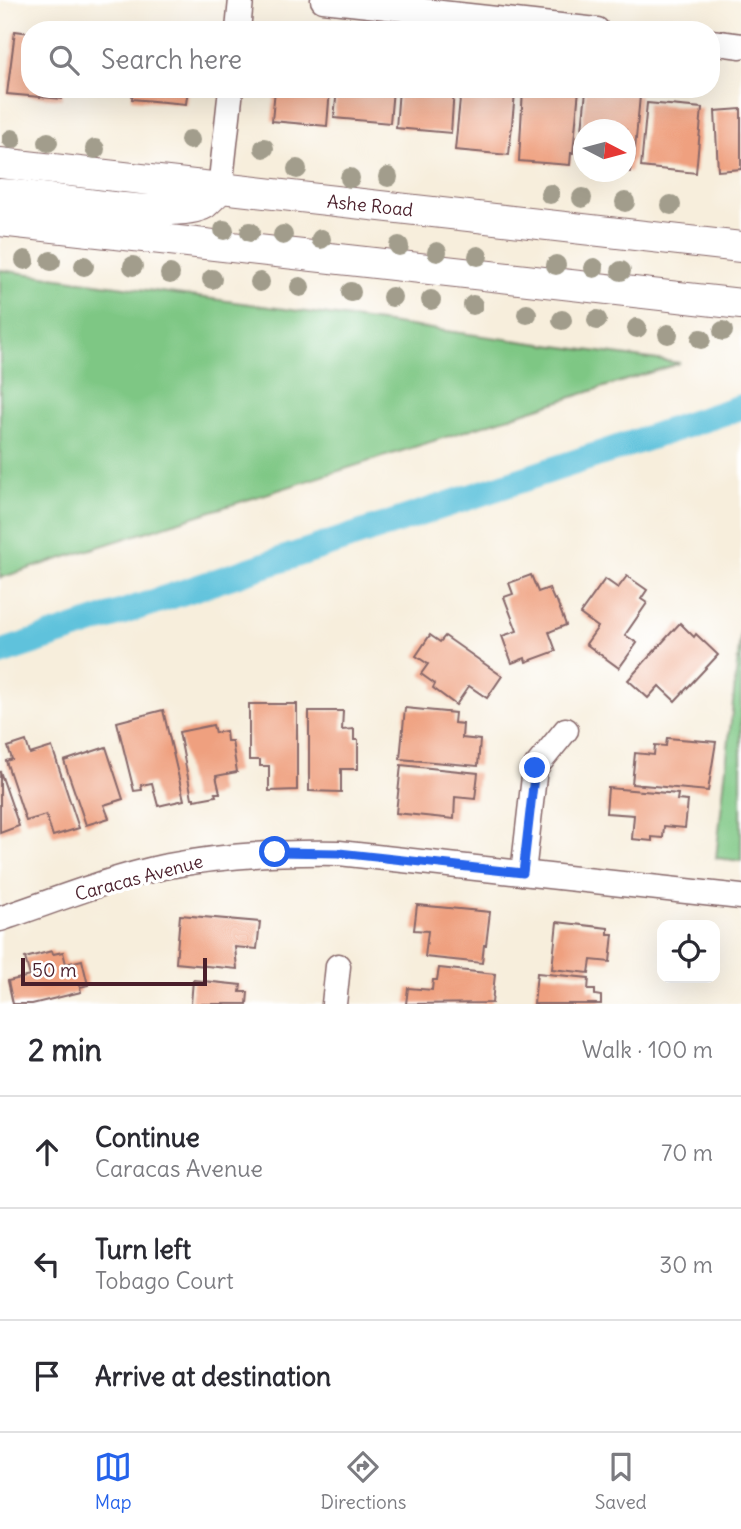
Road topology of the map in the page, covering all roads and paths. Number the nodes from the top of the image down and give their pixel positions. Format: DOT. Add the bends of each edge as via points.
graph roads {
  1 [pos="241,0"];
  2 [pos="323,0"];
  3 [pos="475,8"];
  4 [pos="239,21"];
  5 [pos="547,21"];
  6 [pos="720,43"];
  7 [pos="741,46"];
  8 [pos="230,98"];
  9 [pos="0,163"];
  10 [pos="219,189"];
  11 [pos="0,194"];
  12 [pos="0,221"];
  13 [pos="741,247"];
  14 [pos="741,304"];
  15 [pos="566,730"];
  16 [pos="523,873"];
  17 [pos="741,897"];
  18 [pos="0,919"];
  19 [pos="338,966"];
  20 [pos="334,1004"];
  1 -- 4 [label="street"];
  2 -- 3 [label="street"];
  3 -- 5 [label="street"];
  6 -- 7 [label="street"];
  8 -- 10 [label="street"];
  9 -- 10 [label="street, Ashe Road"];
  10 -- 11 [label="street" via="203,204 152,210"];
  10 -- 13 [label="street, Ashe Road"];
  12 -- 14 [label="street"];
  15 -- 16 [label="street" via="535,768"];
  16 -- 17 [label="street, Caracas Avenue"];
  16 -- 18 [label="street, Caracas Avenue" via="339,853 275,852 160,868"];
  19 -- 20 [label="street"];
}
